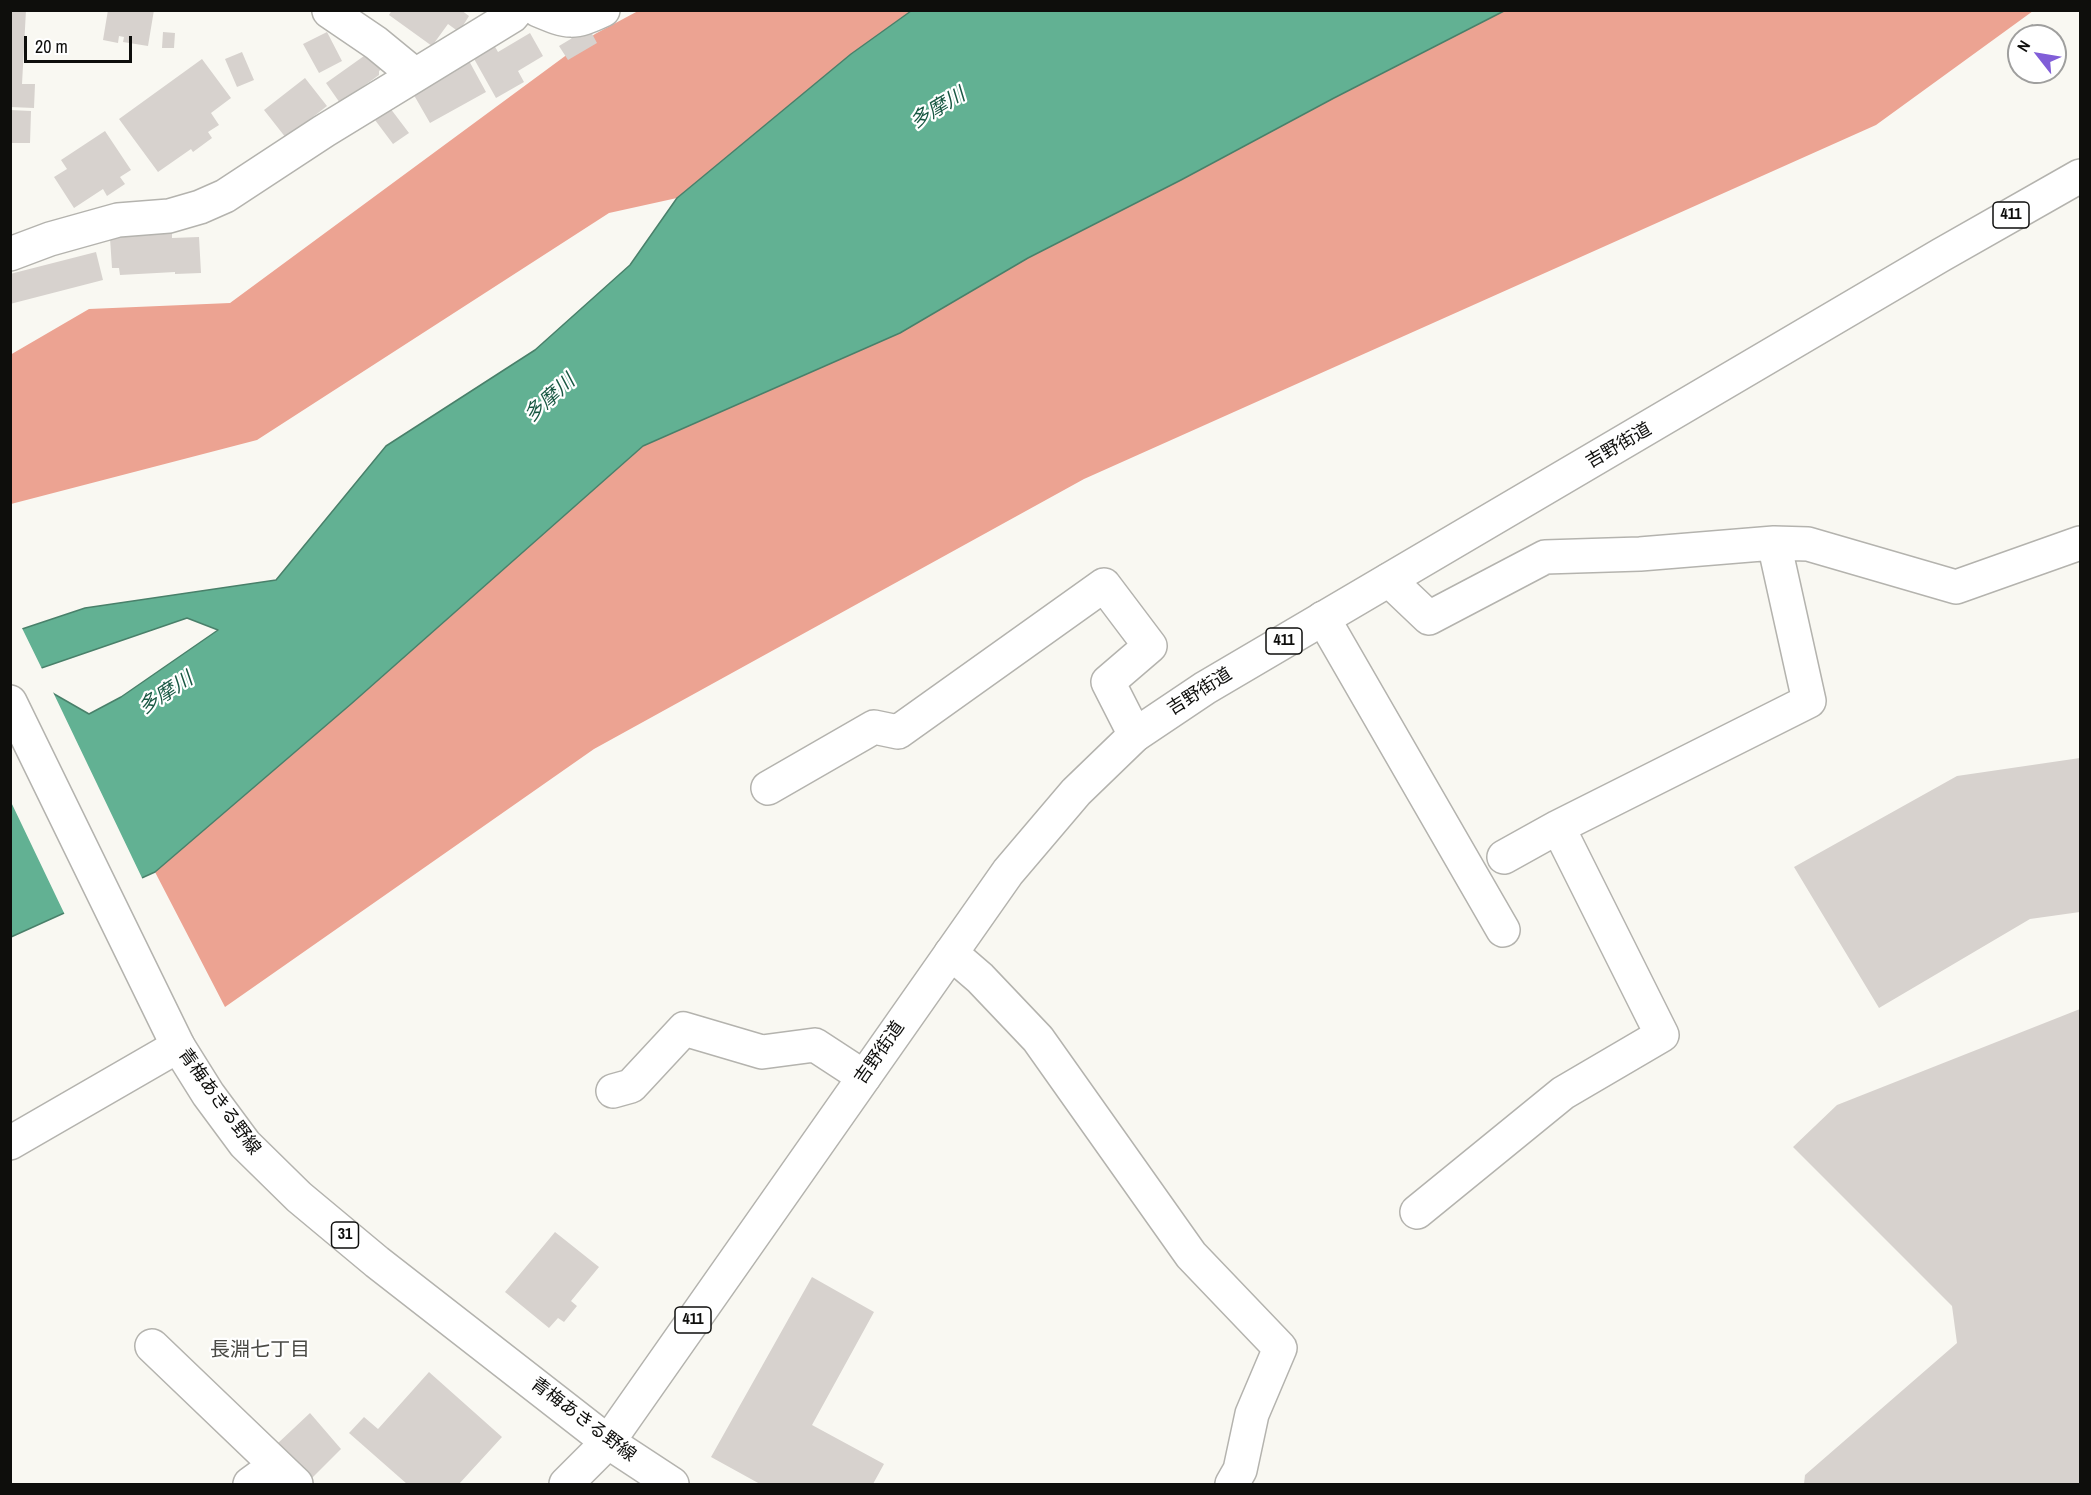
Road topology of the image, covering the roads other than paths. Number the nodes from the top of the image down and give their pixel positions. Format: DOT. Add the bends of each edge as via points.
graph roads {
  1 [pos="517,10"];
  2 [pos="538,10"];
  3 [pos="603,10"];
  4 [pos="329,11"];
  5 [pos="415,75"];
  6 [pos="2080,176"];
  7 [pos="10,254"];
  8 [pos="1774,543"];
  9 [pos="2080,543"];
  10 [pos="1389,580"];
  11 [pos="1323,618"];
  12 [pos="10,702"];
  13 [pos="1135,735"];
  14 [pos="768,788"];
  15 [pos="1558,827"];
  16 [pos="1504,857"];
  17 [pos="1503,930"];
  18 [pos="951,953"];
  19 [pos="178,1046"];
  20 [pos="864,1077"];
  21 [pos="613,1091"];
  22 [pos="10,1143"];
  23 [pos="1417,1212"];
  24 [pos="152,1346"];
  25 [pos="609,1442"];
  26 [pos="286,1475"];
  27 [pos="250,1485"];
  28 [pos="566,1485"];
  29 [pos="672,1485"];
  30 [pos="1232,1485"];
  1 -- 5 [label="main road"];
  2 -- 3 [label="main road" via="563,20 579,21"];
  4 -- 5 [label="main road"];
  5 -- 7 [label="main road" via="225,196 169,216 118,220"];
  6 -- 10 [label="main road, 吉野街道 / 411"];
  8 -- 9 [label="main road" via="1808,544 1956,587"];
  8 -- 10 [label="main road" via="1545,557 1429,618"];
  8 -- 15 [label="main road" via="1809,701"];
  10 -- 11 [label="main road, 吉野街道 / 411"];
  11 -- 13 [label="main road, 吉野街道 / 411"];
  11 -- 17 [label="main road"];
  12 -- 19 [label="main road, 青梅あきる野線 / 31"];
  13 -- 14 [label="main road" via="1108,682 1150,646 1104,585 898,732 874,727"];
  13 -- 18 [label="main road, 吉野街道 / 411" via="1076,792 1008,872"];
  15 -- 16 [label="main road"];
  15 -- 23 [label="main road" via="1662,1035 1563,1093"];
  18 -- 20 [label="main road, 吉野街道 / 411"];
  18 -- 30 [label="main road" via="1038,1039 1191,1255 1280,1348 1252,1414 1240,1470"];
  19 -- 22 [label="main road"];
  19 -- 25 [label="main road, 青梅あきる野線 / 31" via="245,1144 299,1197"];
  20 -- 21 [label="main road" via="815,1045 762,1052 684,1029 631,1086"];
  20 -- 25 [label="main road, 吉野街道 / 411"];
  24 -- 26 [label="main road"];
  25 -- 28 [label="main road, 吉野街道 / 411"];
  25 -- 29 [label="main road, 青梅あきる野線 / 31"];
  26 -- 27 [label="main road"];
}
